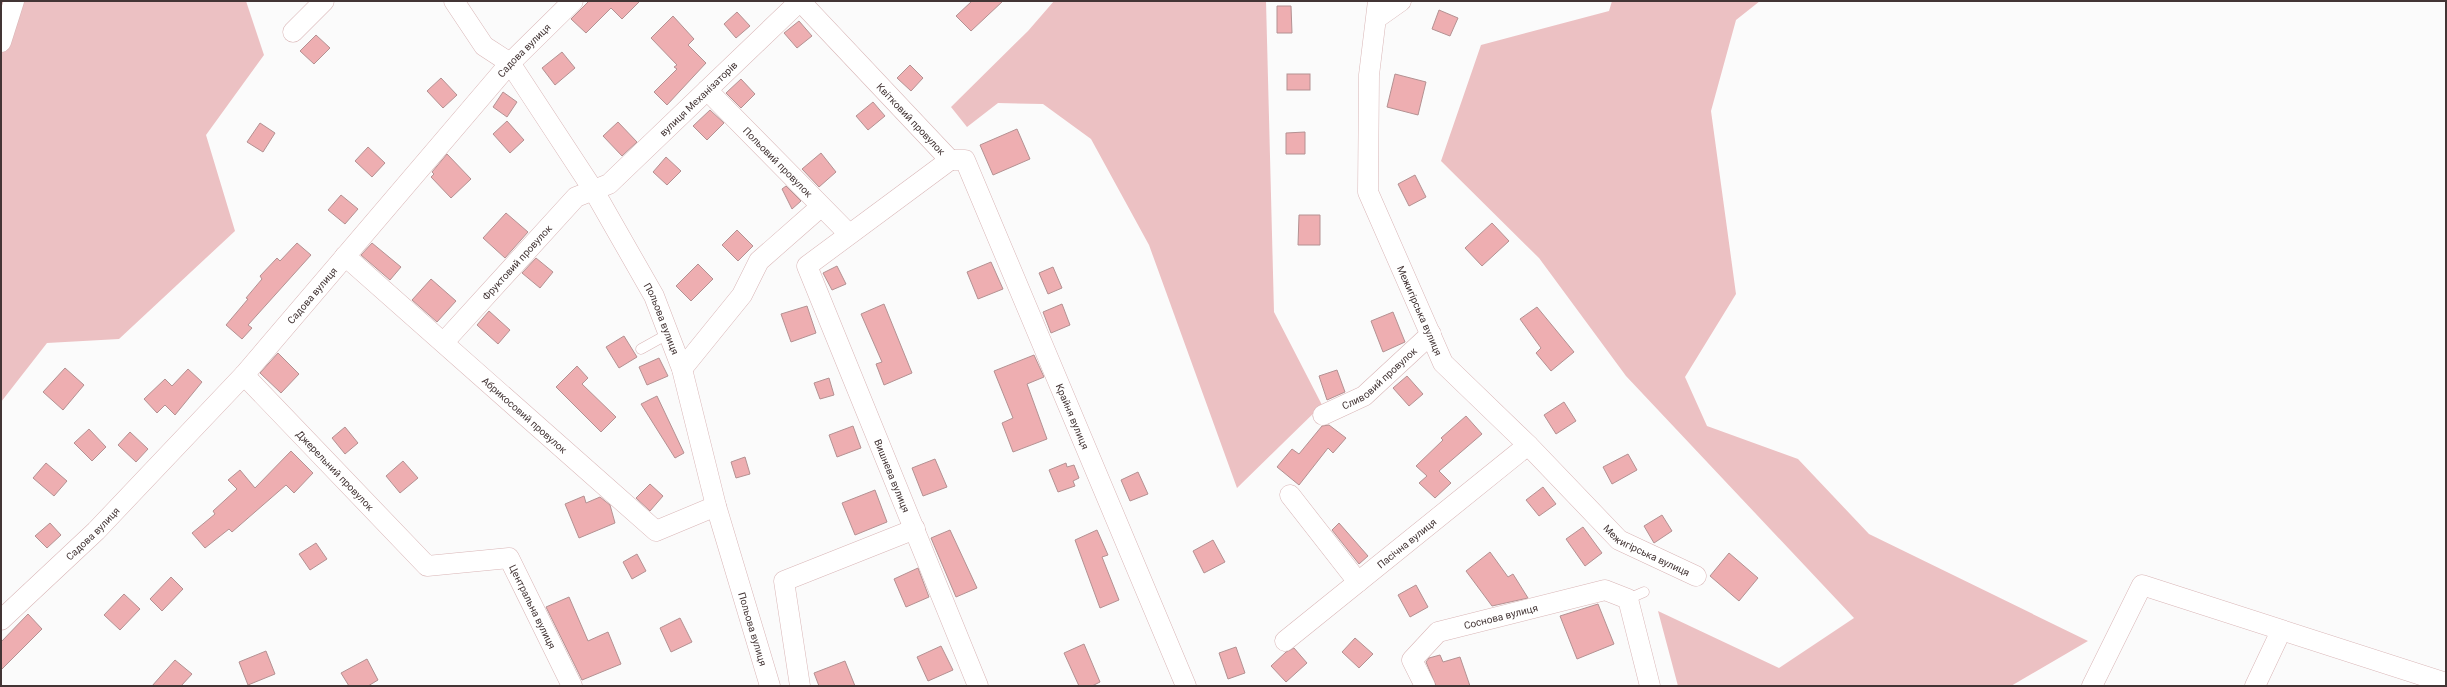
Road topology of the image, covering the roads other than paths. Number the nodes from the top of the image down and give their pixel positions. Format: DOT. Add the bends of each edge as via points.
graph roads {
  1 [pos="14,1"];
  2 [pos="324,1"];
  3 [pos="454,1"];
  4 [pos="573,1"];
  5 [pos="800,1"];
  6 [pos="1401,1"];
  7 [pos="1377,10"];
  8 [pos="293,32"];
  9 [pos="1,42"];
  10 [pos="510,63"];
  11 [pos="707,90"];
  12 [pos="950,160"];
  13 [pos="594,191"];
  14 [pos="817,210"];
  15 [pos="849,234"];
  16 [pos="346,256"];
  17 [pos="807,266"];
  18 [pos="668,334"];
  19 [pos="1431,334"];
  20 [pos="444,342"];
  21 [pos="641,349"];
  22 [pos="682,368"];
  23 [pos="244,375"];
  24 [pos="1323,415"];
  25 [pos="1528,445"];
  26 [pos="1290,495"];
  27 [pos="716,506"];
  28 [pos="915,529"];
  29 [pos="427,566"];
  30 [pos="1696,576"];
  31 [pos="1358,582"];
  32 [pos="1,620"];
  33 [pos="2281,631"];
  34 [pos="1285,641"];
  35 [pos="2446,683"];
  36 [pos="572,686"];
  37 [pos="770,686"];
  38 [pos="800,686"];
  39 [pos="978,686"];
  40 [pos="1186,686"];
  41 [pos="1425,686"];
  42 [pos="1650,686"];
  43 [pos="2092,686"];
  44 [pos="2255,686"];
  1 -- 9 [label="street"];
  2 -- 8 [label="street"];
  3 -- 10 [label="street, Польова вулиця" via="484,46"];
  4 -- 10 [label="street, Садова вулиця"];
  5 -- 11 [label="street, вулиця Механізаторів"];
  5 -- 12 [label="street, Квітковий провулок"];
  6 -- 7 [label="street"];
  7 -- 19 [label="street, Межигірська вулиця" via="1369,75 1368,192"];
  10 -- 13 [label="street, Польова вулиця"];
  10 -- 16 [label="street, Садова вулиця"];
  11 -- 13 [label="street, вулиця Механізаторів" via="609,184"];
  11 -- 15 [label="street, Польовий провулок"];
  12 -- 15 [label="street, Квітковий провулок"];
  12 -- 40 [label="street, Крайня вулиця" via="965,160"];
  13 -- 18 [label="street, Польова вулиця" via="654,296"];
  13 -- 20 [label="street, Фруктовий провулок" via="576,197"];
  14 -- 22 [label="street" via="758,261 742,295"];
  15 -- 17 [label="street, Квітковий провулок"];
  16 -- 20 [label="street, Абрикосовий провулок"];
  16 -- 23 [label="street, Садова вулиця"];
  17 -- 28 [label="street, Вишнева вулиця"];
  18 -- 21 [label="lane"];
  18 -- 22 [label="street, Польова вулиця"];
  19 -- 24 [label="street, Сливовий провулок" via="1364,396"];
  19 -- 25 [label="street, Межигірська вулиця" via="1443,363"];
  20 -- 27 [label="street, Абрикосовий провулок" via="656,531"];
  22 -- 27 [label="street, Польова вулиця"];
  23 -- 29 [label="street, Джерельний провулок"];
  23 -- 32 [label="street, Садова вулиця" via="96,531"];
  25 -- 30 [label="street, Межигірська вулиця" via="1619,540"];
  25 -- 31 [label="street, Пасічна вулиця"];
  26 -- 31 [label="street"];
  27 -- 37 [label="street, Польова вулиця"];
  28 -- 38 [label="street" via="784,581"];
  28 -- 39 [label="street, Вишнева вулиця"];
  29 -- 36 [label="street, Центральна вулиця" via="509,558"];
  31 -- 34 [label="street, Пасічна вулиця"];
  33 -- 35 [label="street"];
  33 -- 43 [label="street" via="2142,584"];
  33 -- 44 [label="street"];
  41 -- 42 [label="street, Соснова вулиця" via="1412,660 1438,632 1605,590 1636,595"];
}
